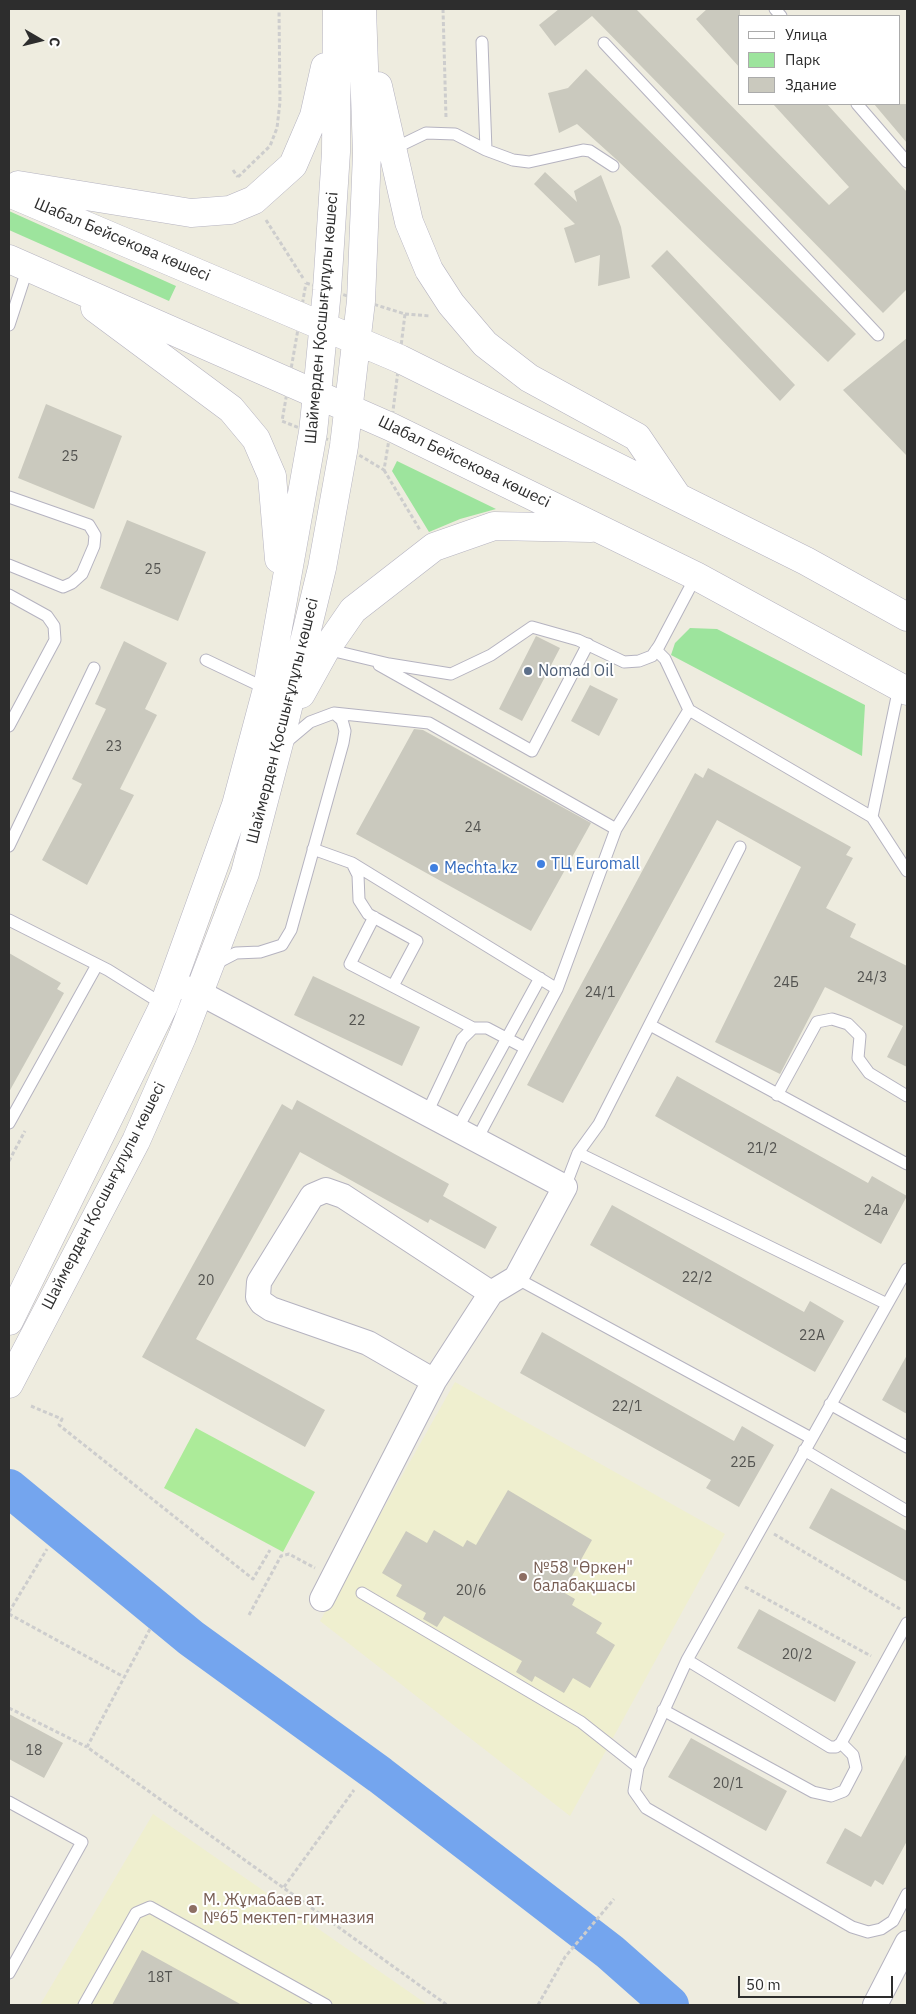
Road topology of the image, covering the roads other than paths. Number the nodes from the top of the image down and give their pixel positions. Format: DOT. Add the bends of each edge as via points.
graph roads {
  1 [pos="336,11"];
  2 [pos="363,13"];
  3 [pos="482,42"];
  4 [pos="604,43"];
  5 [pos="858,105"];
  6 [pos="392,149"];
  7 [pos="486,150"];
  8 [pos="907,162"];
  9 [pos="612,166"];
  10 [pos="9,184"];
  11 [pos="9,193"];
  12 [pos="18,263"];
  13 [pos="58,280"];
  14 [pos="312,320"];
  15 [pos="9,325"];
  16 [pos="878,335"];
  17 [pos="357,340"];
  18 [pos="317,394"];
  19 [pos="349,408"];
  20 [pos="9,497"];
  21 [pos="678,497"];
  22 [pos="600,528"];
  23 [pos="9,565"];
  24 [pos="696,576"];
  25 [pos="9,595"];
  26 [pos="282,598"];
  27 [pos="907,617"];
  28 [pos="588,644"];
  29 [pos="326,649"];
  30 [pos="656,650"];
  31 [pos="367,659"];
  32 [pos="206,660"];
  33 [pos="94,668"];
  34 [pos="267,689"];
  35 [pos="903,689"];
  36 [pos="689,710"];
  37 [pos="12,712"];
  38 [pos="334,712"];
  39 [pos="9,726"];
  40 [pos="281,736"];
  41 [pos="872,817"];
  42 [pos="616,829"];
  43 [pos="9,846"];
  44 [pos="740,847"];
  45 [pos="313,849"];
  46 [pos="352,863"];
  47 [pos="907,871"];
  48 [pos="374,917"];
  49 [pos="9,920"];
  50 [pos="97,965"];
  51 [pos="210,968"];
  52 [pos="540,978"];
  53 [pos="393,986"];
  54 [pos="557,989"];
  55 [pos="200,993"];
  56 [pos="168,994"];
  57 [pos="650,1025"];
  58 [pos="473,1028"];
  59 [pos="507,1038"];
  60 [pos="526,1048"];
  61 [pos="777,1095"];
  62 [pos="907,1096"];
  63 [pos="426,1115"];
  64 [pos="9,1123"];
  65 [pos="466,1136"];
  66 [pos="578,1153"];
  67 [pos="907,1164"];
  68 [pos="565,1187"];
  69 [pos="907,1269"];
  70 [pos="516,1278"];
  71 [pos="491,1292"];
  72 [pos="888,1304"];
  73 [pos="9,1321"];
  74 [pos="434,1381"];
  75 [pos="9,1384"];
  76 [pos="830,1404"];
  77 [pos="811,1438"];
  78 [pos="907,1447"];
  79 [pos="804,1450"];
  80 [pos="907,1511"];
  81 [pos="362,1594"];
  82 [pos="322,1599"];
  83 [pos="907,1623"];
  84 [pos="687,1660"];
  85 [pos="664,1710"];
  86 [pos="841,1743"];
  87 [pos="638,1767"];
  88 [pos="9,1802"];
  89 [pos="907,1894"];
  90 [pos="907,1943"];
  91 [pos="9,1973"];
  92 [pos="84,2005"];
  93 [pos="326,2005"];
  94 [pos="875,2005"];
  1 -- 10 [label="main road" via="314,116 293,166 254,200 230,210 191,213"];
  1 -- 14 [label="main road, Шаймерден Қосшығұлұлы көшесі" via="336,152"];
  2 -- 6 [label="main road"];
  2 -- 17 [label="main road, Шаймерден Қосшығұлұлы көшесі" via="367,153 362,301"];
  3 -- 7 [label="lane"];
  4 -- 16 [label="lane"];
  5 -- 8 [label="lane"];
  6 -- 7 [label="lane" via="426,133 455,134"];
  6 -- 21 [label="main road" via="409,222 429,270 451,304 485,344 528,378 637,437"];
  7 -- 9 [label="lane" via="529,162 584,150"];
  11 -- 14 [label="main road, Шабал Бейсекова көшесі"];
  12 -- 13 [label="main road, Шабал Бейсекова көшесі"];
  12 -- 15 [label="lane"];
  13 -- 18 [label="main road, Шабал Бейсекова көшесі"];
  13 -- 26 [label="main road" via="231,409 256,439 272,476"];
  14 -- 17 [label="main road, Шабал Бейсекова көшесі"];
  14 -- 18 [label="main road, Шаймерден Қосшығұлұлы көшесі"];
  17 -- 19 [label="main road, Шаймерден Қосшығұлұлы көшесі"];
  17 -- 21 [label="main road, Шабал Бейсекова көшесі"];
  18 -- 19 [label="main road, Шабал Бейсекова көшесі"];
  18 -- 26 [label="main road, Шаймерден Қосшығұлұлы көшесі"];
  19 -- 22 [label="main road, Шабал Бейсекова көшесі"];
  19 -- 40 [label="main road, Шаймерден Қосшығұлұлы көшесі" via="322,568"];
  20 -- 23 [label="lane" via="89,525 95,535 94,546 82,574 63,587"];
  21 -- 27 [label="main road, Шабал Бейсекова көшесі" via="806,561"];
  22 -- 24 [label="main road, Шабал Бейсекова көшесі"];
  22 -- 29 [label="main road" via="494,526 431,549 354,610"];
  24 -- 30 [label="lane"];
  24 -- 35 [label="main road, Шабал Бейсекова көшесі"];
  25 -- 37 [label="lane" via="47,616 54,626 54,640"];
  26 -- 34 [label="main road, Шаймерден Қосшығұлұлы көшесі"];
  28 -- 30 [label="lane" via="624,662 639,662 652,656"];
  28 -- 31 [label="lane" via="532,627 491,655 451,674"];
  28 -- 31 [label="lane" via="532,751"];
  29 -- 31 [label="lane"];
  29 -- 40 [label="main road"];
  30 -- 36 [label="lane" via="665,658"];
  32 -- 34 [label="lane"];
  33 -- 43 [label="lane"];
  34 -- 56 [label="main road, Шаймерден Қосшығұлұлы көшесі" via="236,805"];
  35 -- 41 [label="lane"];
  36 -- 41 [label="lane"];
  36 -- 42 [label="lane"];
  37 -- 39 [label="lane"];
  38 -- 40 [label="lane"];
  38 -- 42 [label="lane" via="429,723"];
  38 -- 45 [label="lane" via="342,720 345,731"];
  40 -- 51 [label="main road, Шаймерден Қосшығұлұлы көшесі" via="245,873"];
  41 -- 47 [label="lane"];
  42 -- 54 [label="lane"];
  44 -- 57 [label="lane"];
  45 -- 46 [label="lane"];
  45 -- 51 [label="lane" via="291,930 282,945 260,952 236,953"];
  46 -- 48 [label="lane" via="358,875 359,900 368,914"];
  46 -- 52 [label="lane"];
  48 -- 53 [label="lane" via="417,941"];
  48 -- 53 [label="lane" via="350,964"];
  49 -- 50 [label="lane"];
  50 -- 56 [label="lane"];
  50 -- 64 [label="lane"];
  51 -- 55 [label="main road, Шаймерден Қосшығұлұлы көшесі"];
  52 -- 54 [label="lane"];
  52 -- 59 [label="lane"];
  53 -- 58 [label="lane"];
  54 -- 60 [label="lane"];
  55 -- 56 [label="street"];
  55 -- 63 [label="street"];
  55 -- 75 [label="main road, Шаймерден Қосшығұлұлы көшесі" via="136,1141"];
  56 -- 73 [label="main road, Шаймерден Қосшығұлұлы көшесі"];
  57 -- 61 [label="lane"];
  57 -- 66 [label="lane" via="599,1124"];
  58 -- 59 [label="lane" via="487,1028"];
  58 -- 63 [label="lane" via="462,1039"];
  59 -- 60 [label="lane"];
  59 -- 65 [label="lane"];
  60 -- 65 [label="lane"];
  61 -- 62 [label="lane" via="817,1022 832,1019 848,1024 860,1036 858,1058 869,1073"];
  61 -- 67 [label="lane"];
  63 -- 65 [label="street"];
  65 -- 68 [label="street"];
  66 -- 68 [label="lane"];
  66 -- 72 [label="lane"];
  68 -- 70 [label="street"];
  69 -- 72 [label="lane"];
  70 -- 71 [label="street"];
  70 -- 77 [label="lane"];
  71 -- 74 [label="street"];
  71 -- 74 [label="street" via="343,1196 326,1190 312,1196 259,1282 258,1297 271,1309 368,1343"];
  72 -- 76 [label="lane"];
  74 -- 82 [label="street"];
  76 -- 77 [label="lane"];
  76 -- 78 [label="lane"];
  77 -- 79 [label="lane"];
  79 -- 80 [label="lane"];
  79 -- 84 [label="lane"];
  81 -- 87 [label="lane" via="581,1722"];
  83 -- 86 [label="lane"];
  84 -- 85 [label="lane"];
  84 -- 86 [label="lane" via="830,1747"];
  85 -- 86 [label="lane" via="813,1792 831,1796 844,1791 856,1768 853,1755"];
  85 -- 87 [label="lane"];
  87 -- 89 [label="lane" via="634,1790 646,1808 852,1927 868,1932 881,1929 893,1921"];
  88 -- 91 [label="lane" via="82,1842"];
  90 -- 94 [label="street"];
  92 -- 93 [label="lane" via="136,1913 150,1907"];
}
